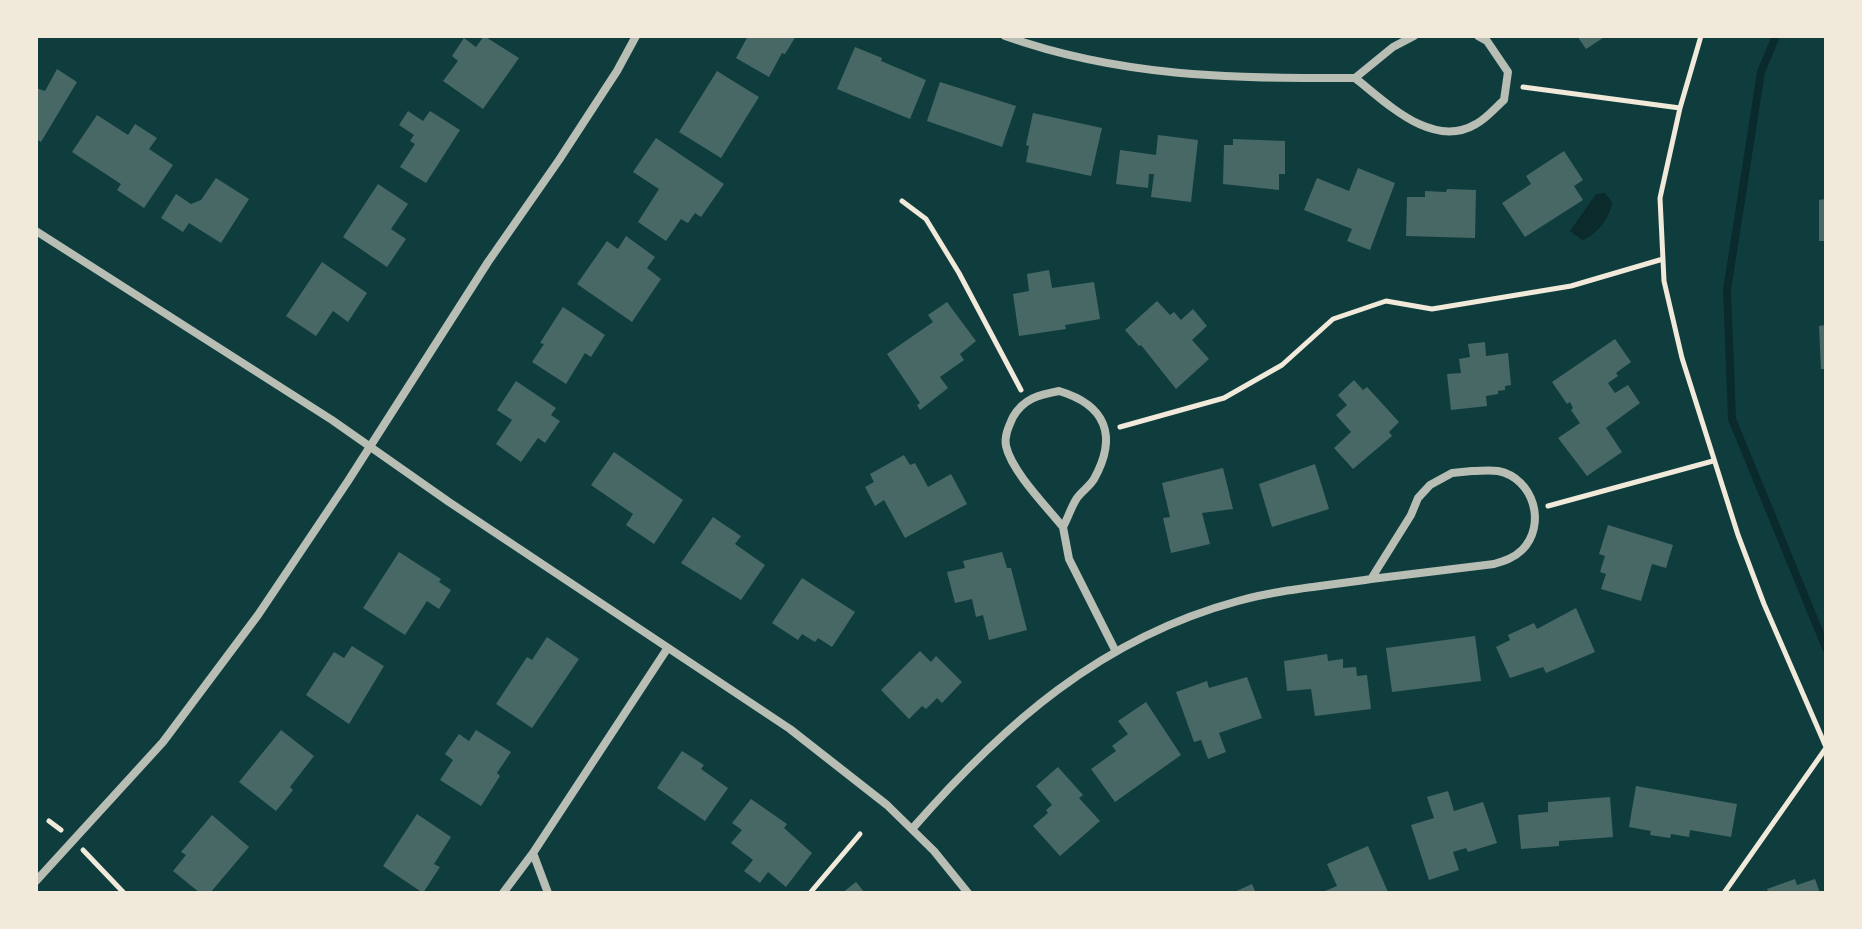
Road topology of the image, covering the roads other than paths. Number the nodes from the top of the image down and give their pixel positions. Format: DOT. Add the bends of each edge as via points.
graph roads {
  1 [pos="636,36"];
  2 [pos="1005,36"];
  3 [pos="1414,36"];
  4 [pos="1478,36"];
  5 [pos="1355,78"];
  6 [pos="36,231"];
  7 [pos="369,446"];
  8 [pos="1063,527"];
  9 [pos="1371,579"];
  10 [pos="667,649"];
  11 [pos="1115,650"];
  12 [pos="912,829"];
  13 [pos="533,853"];
  14 [pos="36,881"];
  15 [pos="503,893"];
  16 [pos="548,893"];
  17 [pos="968,893"];
  1 -- 7 [label="street"];
  2 -- 5 [label="street" via="1103,65 1151,71"];
  3 -- 5 [label="street"];
  4 -- 5 [label="street" via="1508,72 1504,100 1475,125 1445,131 1427,128"];
  6 -- 7 [label="street"];
  7 -- 10 [label="street"];
  7 -- 14 [label="street" via="249,627 163,742"];
  8 -- 8 [label="street" via="1093,480 1107,430 1095,409 1080,397 1059,391 1036,395 1019,407 1007,429 1006,446 1016,468"];
  8 -- 11 [label="street" via="1069,559"];
  9 -- 9 [label="street" via="1418,498 1452,473 1500,471 1524,486 1536,509 1535,529 1512,558"];
  9 -- 11 [label="street" via="1239,600 1159,627"];
  10 -- 12 [label="street" via="790,729"];
  10 -- 13 [label="street"];
  11 -- 12 [label="street" via="1039,704 954,781"];
  12 -- 17 [label="street"];
  13 -- 15 [label="street"];
  13 -- 16 [label="street"];
}
